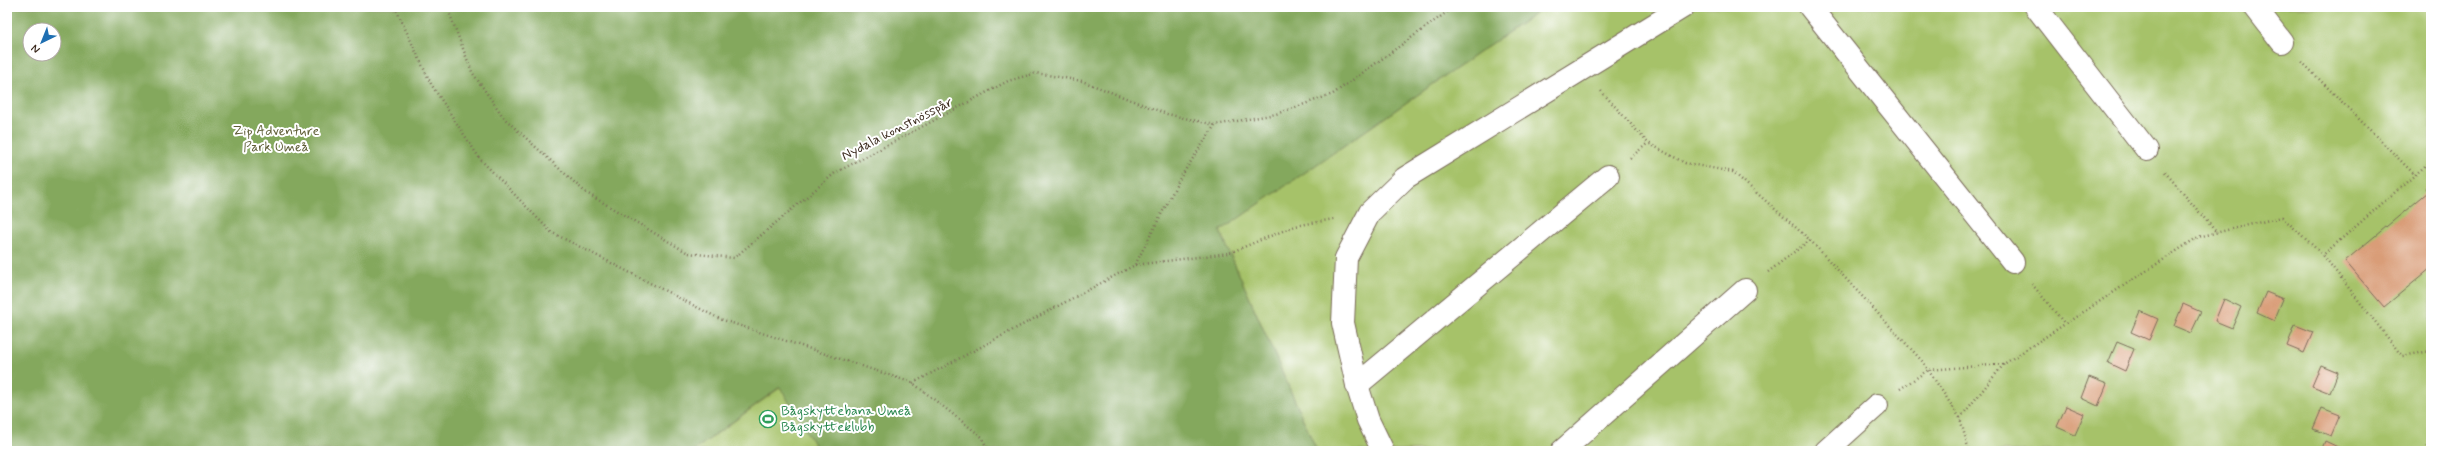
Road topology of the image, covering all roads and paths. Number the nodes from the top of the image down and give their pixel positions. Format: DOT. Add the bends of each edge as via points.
graph roads {
  1 [pos="395,7"];
  2 [pos="447,7"];
  3 [pos="1454,7"];
  4 [pos="1683,7"];
  5 [pos="1810,7"];
  6 [pos="2036,7"];
  7 [pos="2255,7"];
  8 [pos="2282,42"];
  9 [pos="1582,70"];
  10 [pos="1215,125"];
  11 [pos="2147,150"];
  12 [pos="2431,161"];
  13 [pos="2415,175"];
  14 [pos="1608,176"];
  15 [pos="1370,212"];
  16 [pos="2217,233"];
  17 [pos="1810,240"];
  18 [pos="2323,255"];
  19 [pos="2013,262"];
  20 [pos="1135,265"];
  21 [pos="1745,290"];
  22 [pos="2065,324"];
  23 [pos="2429,352"];
  24 [pos="2004,364"];
  25 [pos="2431,369"];
  26 [pos="1928,370"];
  27 [pos="913,383"];
  28 [pos="1357,385"];
  29 [pos="1877,405"];
  30 [pos="1960,418"];
  31 [pos="2431,438"];
  32 [pos="988,451"];
  33 [pos="1383,451"];
  34 [pos="1562,451"];
  35 [pos="1826,451"];
  36 [pos="1969,451"];
  37 [pos="2426,451"];
  1 -- 27 [label="path" via="431,84 480,159 551,232 720,319"];
  2 -- 10 [label="path, Nydala konstnösspår" via="472,72 504,118 584,192 688,253 734,258 835,173 1008,81 1036,73 1082,81 1167,114"];
  3 -- 10 [label="path, Nydala konstnösspår" via="1333,94 1276,114"];
  4 -- 9 [label="lane"];
  5 -- 19 [label="lane"];
  6 -- 11 [label="lane"];
  7 -- 8 [label="lane"];
  8 -- 13 [label="path"];
  9 -- 15 [label="lane" via="1405,178"];
  9 -- 17 [label="path" via="1648,143 1685,163 1733,172"];
  10 -- 20 [label="path" via="1180,178"];
  11 -- 16 [label="path"];
  12 -- 13 [label="path"];
  13 -- 18 [label="path"];
  14 -- 28 [label="lane"];
  15 -- 20 [label="path" via="1295,226 1229,253"];
  15 -- 28 [label="lane" via="1346,258 1343,323"];
  16 -- 18 [label="path" via="2282,217"];
  16 -- 22 [label="path" via="2198,237"];
  17 -- 21 [label="path"];
  17 -- 26 [label="path"];
  18 -- 23 [label="path" via="2402,356"];
  19 -- 22 [label="path"];
  20 -- 27 [label="path"];
  21 -- 34 [label="lane"];
  22 -- 24 [label="path"];
  23 -- 25 [label="path"];
  24 -- 26 [label="path"];
  24 -- 30 [label="path"];
  26 -- 29 [label="path"];
  26 -- 30 [label="path"];
  27 -- 32 [label="path" via="982,437"];
  28 -- 33 [label="lane" via="1368,420"];
  29 -- 35 [label="lane"];
  30 -- 36 [label="path"];
  31 -- 37 [label="path"];
}
